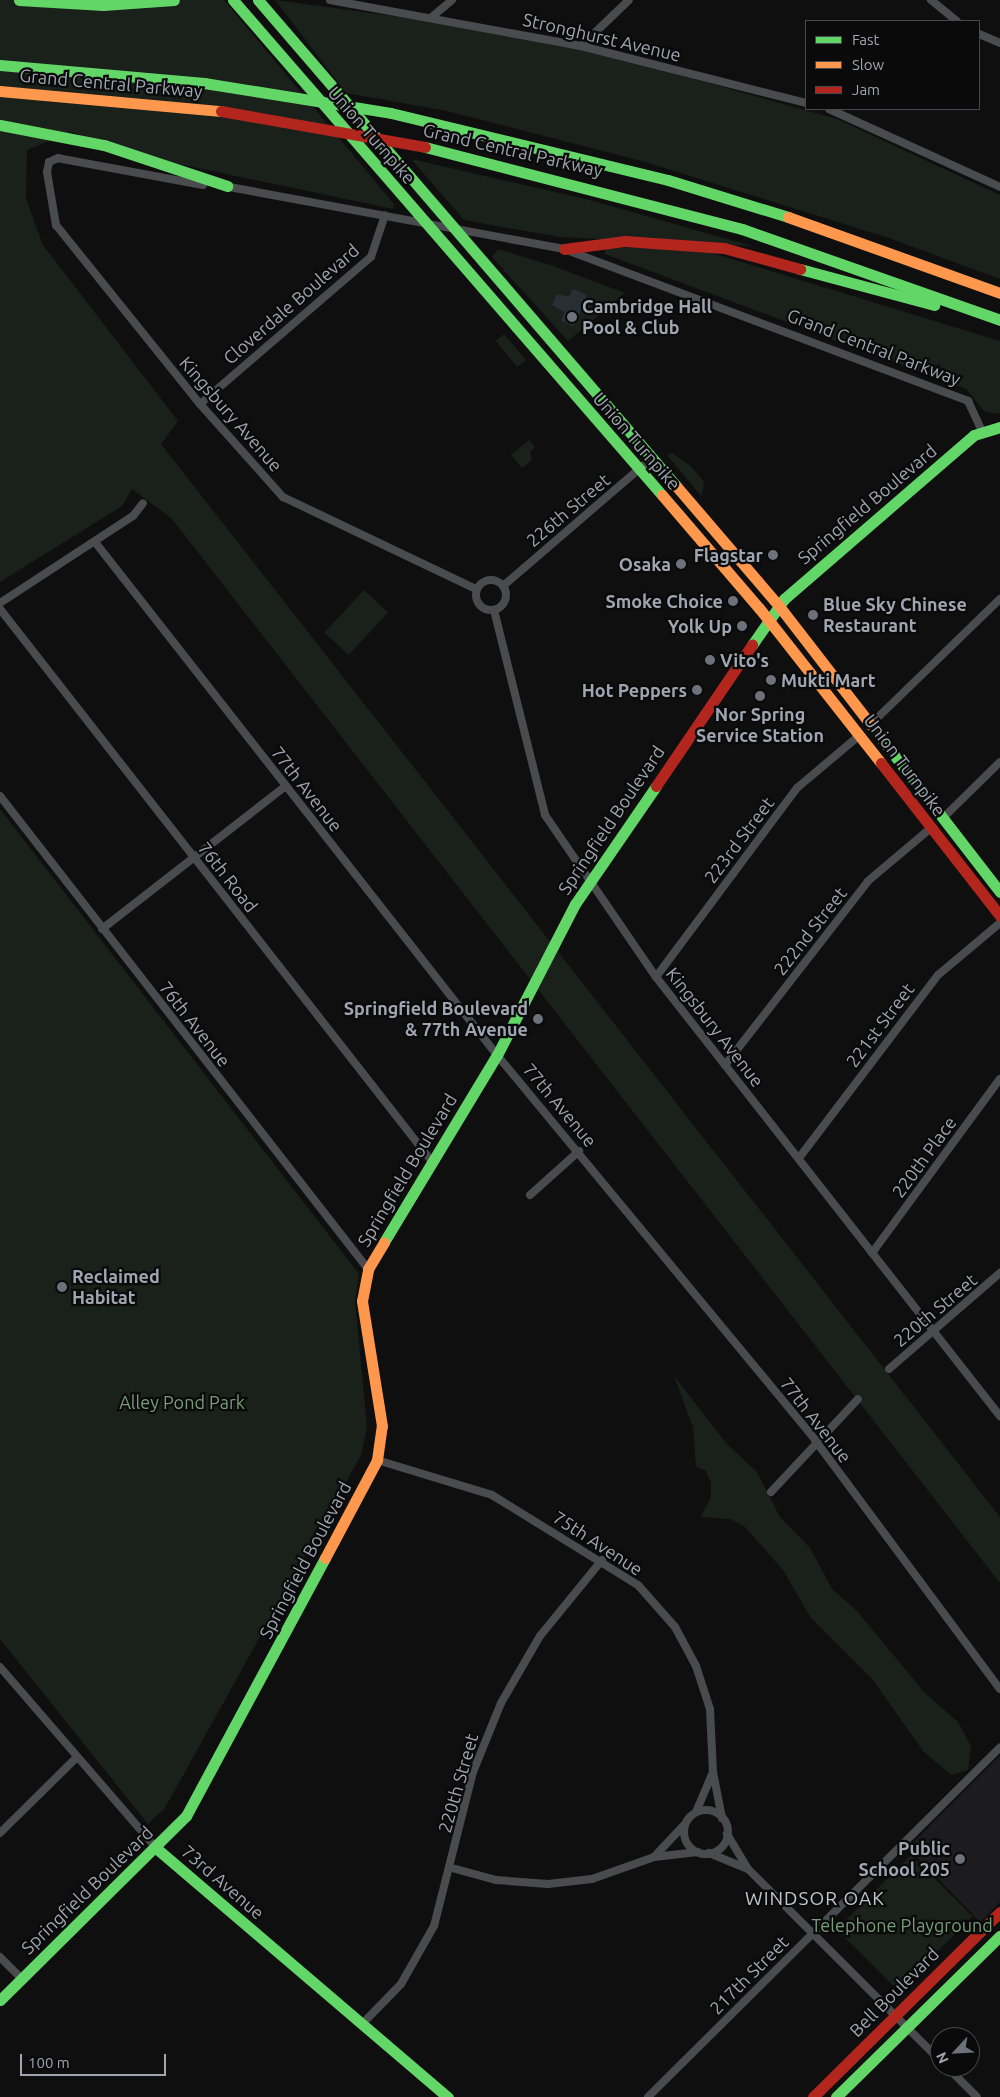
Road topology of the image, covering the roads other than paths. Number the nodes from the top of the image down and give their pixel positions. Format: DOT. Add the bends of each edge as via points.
graph roads {
  1 [pos="19,0"];
  2 [pos="174,0"];
  3 [pos="233,0"];
  4 [pos="258,0"];
  5 [pos="330,0"];
  6 [pos="452,0"];
  7 [pos="629,0"];
  8 [pos="931,0"];
  9 [pos="433,16"];
  10 [pos="956,20"];
  11 [pos="980,34"];
  12 [pos="1000,43"];
  13 [pos="581,46"];
  14 [pos="0,63"];
  15 [pos="0,91"];
  16 [pos="50,94"];
  17 [pos="0,96"];
  18 [pos="805,103"];
  19 [pos="831,110"];
  20 [pos="0,125"];
  21 [pos="47,172"];
  22 [pos="227,186"];
  23 [pos="1000,187"];
  24 [pos="385,215"];
  25 [pos="427,225"];
  26 [pos="456,230"];
  27 [pos="564,248"];
  28 [pos="1000,293"];
  29 [pos="1000,320"];
  30 [pos="1000,326"];
  31 [pos="200,404"];
  32 [pos="1000,427"];
  33 [pos="982,431"];
  34 [pos="652,458"];
  35 [pos="638,470"];
  36 [pos="144,503"];
  37 [pos="95,542"];
  38 [pos="503,586"];
  39 [pos="476,589"];
  40 [pos="1000,599"];
  41 [pos="0,603"];
  42 [pos="779,606"];
  43 [pos="0,609"];
  44 [pos="494,610"];
  45 [pos="769,619"];
  46 [pos="871,724"];
  47 [pos="860,735"];
  48 [pos="1000,762"];
  49 [pos="286,786"];
  50 [pos="0,796"];
  51 [pos="944,817"];
  52 [pos="931,828"];
  53 [pos="194,858"];
  54 [pos="593,880"];
  55 [pos="1000,892"];
  56 [pos="1000,916"];
  57 [pos="1000,923"];
  58 [pos="102,929"];
  59 [pos="656,976"];
  60 [pos="497,1055"];
  61 [pos="726,1065"];
  62 [pos="1000,1079"];
  63 [pos="580,1151"];
  64 [pos="799,1158"];
  65 [pos="433,1162"];
  66 [pos="530,1195"];
  67 [pos="872,1254"];
  68 [pos="368,1268"];
  69 [pos="1000,1273"];
  70 [pos="934,1332"];
  71 [pos="888,1369"];
  72 [pos="858,1399"];
  73 [pos="1000,1416"];
  74 [pos="814,1440"];
  75 [pos="377,1460"];
  76 [pos="771,1492"];
  77 [pos="602,1560"];
  78 [pos="0,1668"];
  79 [pos="1000,1689"];
  80 [pos="1000,1748"];
  81 [pos="77,1757"];
  82 [pos="714,1772"];
  83 [pos="696,1812"];
  84 [pos="722,1818"];
  85 [pos="685,1824"];
  86 [pos="0,1833"];
  87 [pos="728,1834"];
  88 [pos="156,1848"];
  89 [pos="698,1852"];
  90 [pos="709,1853"];
  91 [pos="654,1857"];
  92 [pos="452,1868"];
  93 [pos="748,1869"];
  94 [pos="1000,1912"];
  95 [pos="814,1933"];
  96 [pos="1000,1936"];
  97 [pos="0,1957"];
  98 [pos="22,1978"];
  99 [pos="0,2000"];
  100 [pos="895,2015"];
  101 [pos="363,2023"];
  102 [pos="907,2027"];
  103 [pos="930,2050"];
  104 [pos="957,2077"];
  105 [pos="448,2097"];
  106 [pos="648,2097"];
  107 [pos="814,2097"];
  108 [pos="836,2097"];
  109 [pos="977,2097"];
  1 -- 2 [label="main road" via="103,5"];
  3 -- 25 [label="main road, Union Turnpike"];
  4 -- 26 [label="main road, Union Turnpike"];
  5 -- 9 [label="street, Stronghurst Avenue"];
  6 -- 9 [label="street"];
  7 -- 13 [label="street"];
  8 -- 10 [label="street"];
  9 -- 13 [label="street, Stronghurst Avenue"];
  11 -- 12 [label="street"];
  13 -- 18 [label="street, Stronghurst Avenue"];
  14 -- 28 [label="main road, Grand Central Parkway, bridge" via="204,83 391,113 668,180 834,232"];
  15 -- 16 [label="main road, Grand Central Parkway"];
  16 -- 17 [label="main road"];
  16 -- 29 [label="main road, Grand Central Parkway, bridge" via="221,111 426,146 742,229"];
  19 -- 23 [label="street"];
  20 -- 22 [label="main road" via="104,145"];
  21 -- 22 [label="street, Grand Central Parkway" via="49,162 58,158"];
  21 -- 31 [label="street, Kingsbury Avenue" via="56,225"];
  22 -- 24 [label="street, Grand Central Parkway"];
  24 -- 25 [label="street, Grand Central Parkway"];
  24 -- 31 [label="street, Cloverdale Boulevard" via="370,257"];
  25 -- 26 [label="street, Grand Central Parkway"];
  25 -- 35 [label="main road, Union Turnpike"];
  26 -- 27 [label="street, Grand Central Parkway"];
  26 -- 34 [label="main road, Union Turnpike"];
  27 -- 30 [label="main road" via="625,241 724,248 867,283"];
  27 -- 33 [label="street, Grand Central Parkway" via="968,401"];
  31 -- 39 [label="street, Kingsbury Avenue" via="283,497"];
  32 -- 33 [label="main road, Springfield Boulevard"];
  33 -- 42 [label="main road, Springfield Boulevard"];
  34 -- 35 [label="street, 226th Street"];
  34 -- 42 [label="main road, Union Turnpike"];
  35 -- 38 [label="street, 226th Street"];
  35 -- 45 [label="main road, Union Turnpike"];
  36 -- 37 [label="street" via="133,516"];
  37 -- 41 [label="street"];
  37 -- 49 [label="street, 77th Avenue"];
  38 -- 39 [label="street" via="488,580"];
  38 -- 44 [label="street" via="506,597"];
  39 -- 44 [label="street" via="480,606"];
  40 -- 46 [label="street"];
  42 -- 45 [label="main road, Springfield Boulevard"];
  42 -- 46 [label="main road, Union Turnpike"];
  43 -- 53 [label="street, 76th Road"];
  44 -- 54 [label="street, Kingsbury Avenue" via="545,815"];
  45 -- 47 [label="main road, Union Turnpike"];
  45 -- 54 [label="main road, Springfield Boulevard"];
  46 -- 51 [label="main road, Union Turnpike"];
  47 -- 52 [label="main road, Union Turnpike"];
  47 -- 59 [label="street, 223rd Street" via="797,788"];
  48 -- 51 [label="street"];
  49 -- 53 [label="street"];
  49 -- 60 [label="street, 77th Avenue"];
  50 -- 58 [label="street, 76th Avenue"];
  51 -- 55 [label="main road, Union Turnpike"];
  52 -- 56 [label="main road, Union Turnpike"];
  52 -- 61 [label="street, 222nd Street" via="863,886"];
  53 -- 58 [label="street"];
  53 -- 65 [label="street, 76th Road"];
  54 -- 59 [label="street, Kingsbury Avenue"];
  54 -- 60 [label="main road, Springfield Boulevard" via="575,904"];
  57 -- 64 [label="street, 221st Street" via="938,975"];
  58 -- 68 [label="street, 76th Avenue"];
  59 -- 61 [label="street, Kingsbury Avenue"];
  60 -- 63 [label="street, 77th Avenue"];
  60 -- 65 [label="main road, Springfield Boulevard"];
  61 -- 64 [label="street, Kingsbury Avenue"];
  62 -- 67 [label="street, 220th Place"];
  63 -- 66 [label="street"];
  63 -- 74 [label="street, 77th Avenue"];
  64 -- 67 [label="street, Kingsbury Avenue"];
  65 -- 68 [label="main road, Springfield Boulevard"];
  67 -- 70 [label="street, Kingsbury Avenue"];
  68 -- 75 [label="main road, Springfield Boulevard" via="362,1301 382,1426"];
  69 -- 70 [label="street, 220th Street"];
  70 -- 71 [label="street, 220th Street"];
  70 -- 73 [label="street, Kingsbury Avenue"];
  72 -- 74 [label="street"];
  74 -- 76 [label="street"];
  74 -- 79 [label="street, 77th Avenue"];
  75 -- 77 [label="street, 75th Avenue" via="492,1495"];
  75 -- 88 [label="main road, Springfield Boulevard" via="186,1816"];
  77 -- 82 [label="street, 75th Avenue" via="638,1585 684,1641 710,1709"];
  77 -- 92 [label="street, 220th Street" via="540,1636 500,1703 473,1772"];
  78 -- 81 [label="street, 73rd Avenue"];
  80 -- 95 [label="street, 217th Street"];
  81 -- 86 [label="street"];
  81 -- 88 [label="street, 73rd Avenue"];
  82 -- 83 [label="street, 75th Avenue"];
  82 -- 84 [label="street, 75th Avenue"];
  83 -- 84 [label="street" via="707,1810"];
  83 -- 85 [label="street"];
  84 -- 87 [label="street"];
  85 -- 89 [label="street" via="686,1840"];
  85 -- 91 [label="street"];
  87 -- 90 [label="street" via="723,1845"];
  87 -- 93 [label="street"];
  88 -- 98 [label="main road, Springfield Boulevard"];
  88 -- 101 [label="main road, 73rd Avenue"];
  89 -- 90 [label="street"];
  89 -- 91 [label="street"];
  90 -- 93 [label="street"];
  91 -- 92 [label="street" via="592,1878 548,1884 496,1880"];
  92 -- 101 [label="street, 220th Street" via="422,1950 400,1984"];
  93 -- 95 [label="street"];
  94 -- 100 [label="main road, Bell Boulevard"];
  95 -- 100 [label="street"];
  95 -- 106 [label="street, 217th Street"];
  96 -- 102 [label="main road, Bell Boulevard"];
  97 -- 98 [label="street"];
  98 -- 99 [label="main road, Springfield Boulevard"];
  100 -- 102 [label="street"];
  100 -- 107 [label="main road, Bell Boulevard"];
  101 -- 105 [label="main road, 73rd Avenue"];
  102 -- 103 [label="street"];
  102 -- 108 [label="main road, Bell Boulevard"];
  104 -- 109 [label="street"];
}
